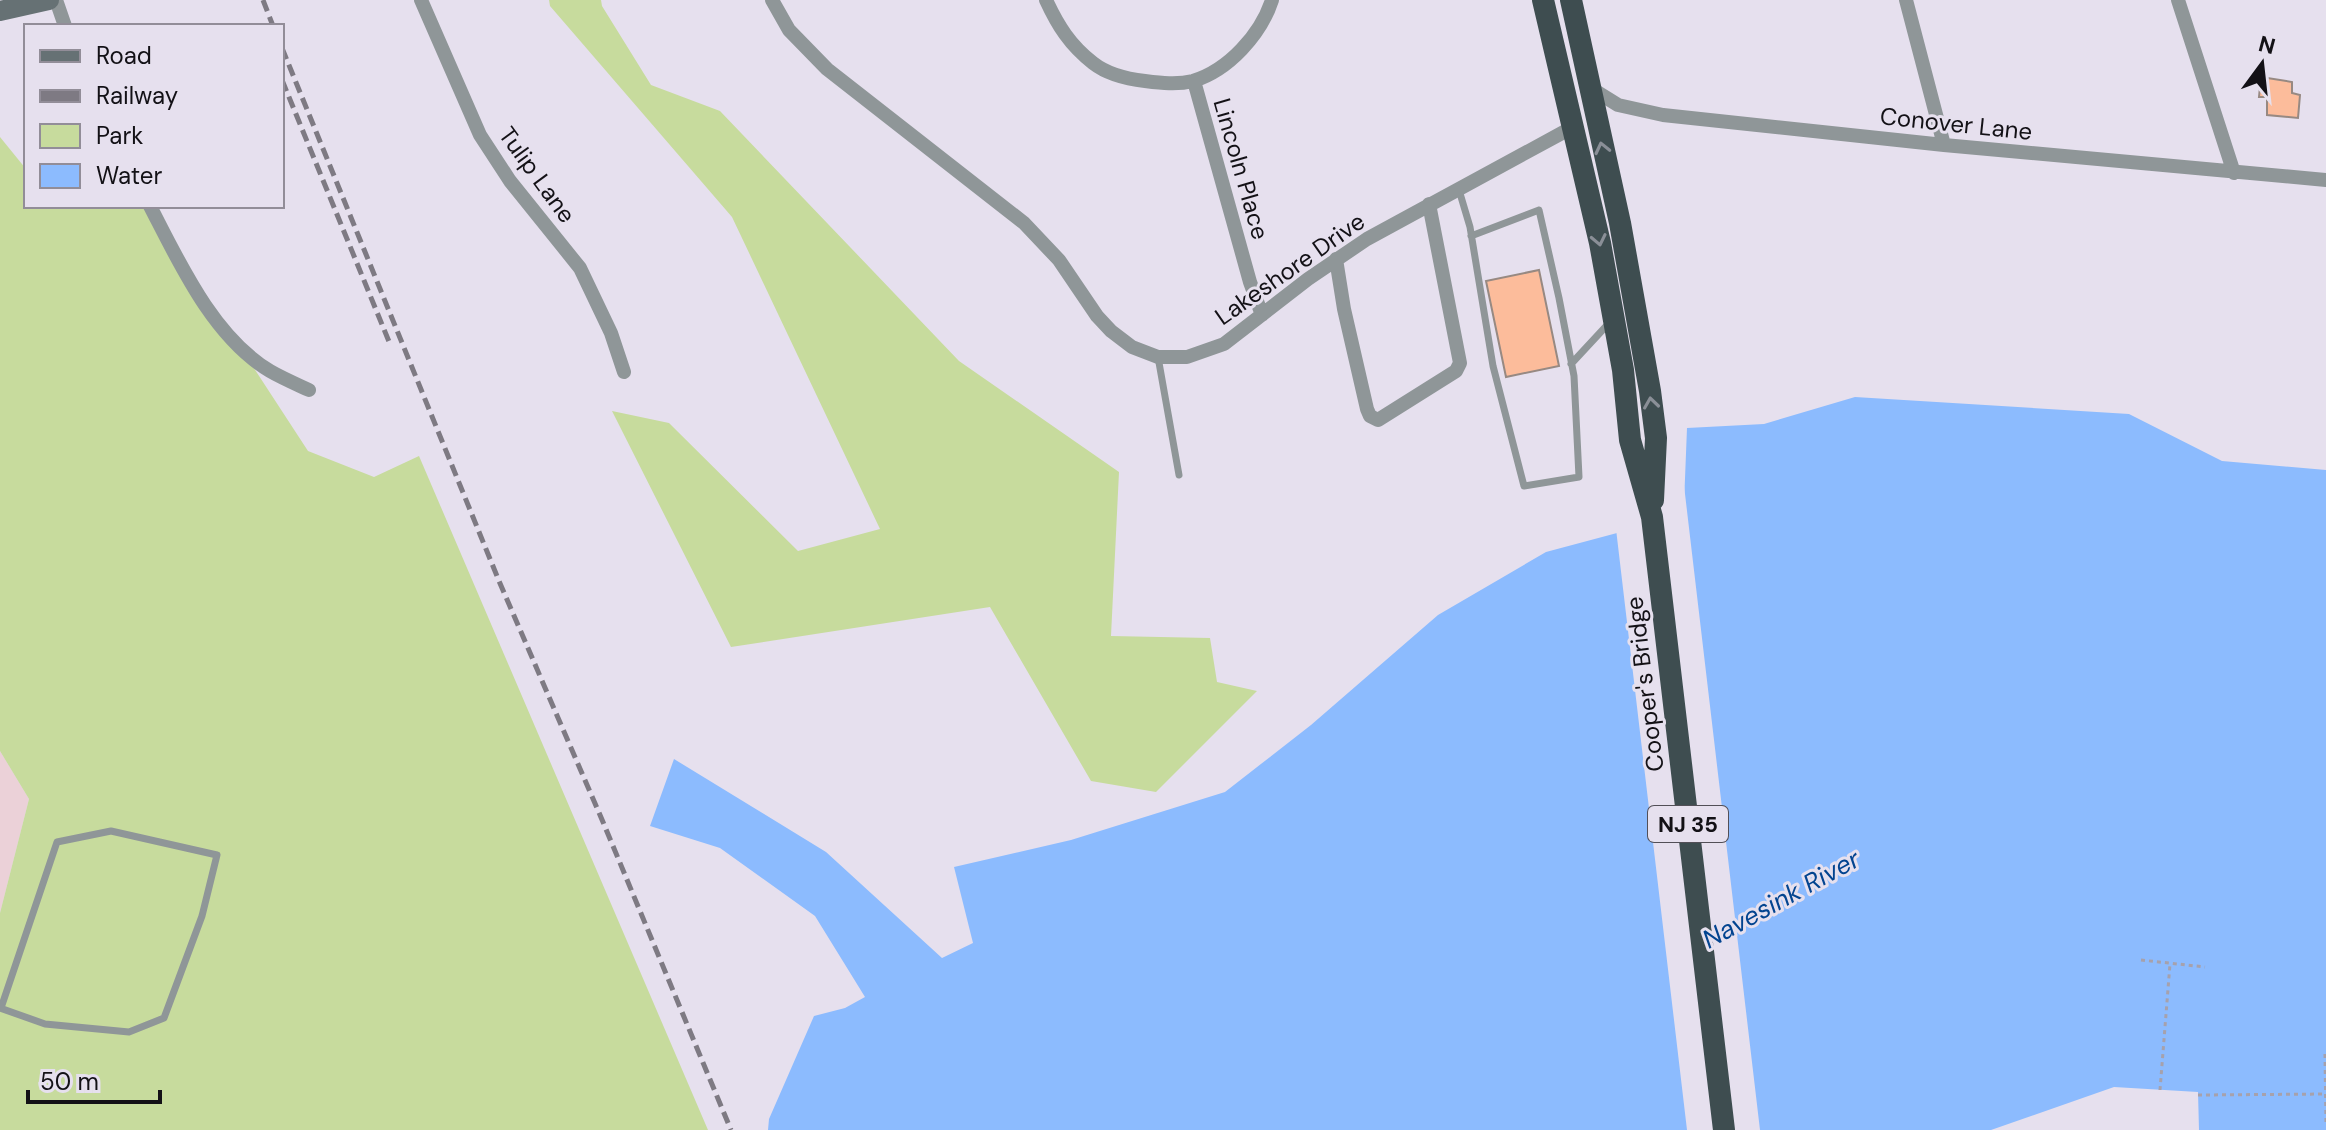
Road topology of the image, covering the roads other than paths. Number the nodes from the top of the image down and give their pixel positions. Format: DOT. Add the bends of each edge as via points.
graph roads {
  1 [pos="49,0"];
  2 [pos="56,0"];
  3 [pos="421,0"];
  4 [pos="772,0"];
  5 [pos="1046,0"];
  6 [pos="1272,0"];
  7 [pos="1543,0"];
  8 [pos="1571,0"];
  9 [pos="1906,0"];
  10 [pos="2178,0"];
  11 [pos="0,11"];
  12 [pos="64,24"];
  13 [pos="1194,81"];
  14 [pos="1588,87"];
  15 [pos="1573,127"];
  16 [pos="1944,145"];
  17 [pos="2234,173"];
  18 [pos="2326,180"];
  19 [pos="1458,188"];
  20 [pos="1429,204"];
  21 [pos="151,208"];
  22 [pos="1471,236"];
  23 [pos="1336,259"];
  24 [pos="1262,315"];
  25 [pos="1615,318"];
  26 [pos="1158,357"];
  27 [pos="1571,364"];
  28 [pos="624,372"];
  29 [pos="309,390"];
  30 [pos="1179,475"];
  31 [pos="1652,517"];
  32 [pos="0,1008"];
  33 [pos="1724,1130"];
  1 -- 11 [label="main road"];
  2 -- 12 [label="street"];
  3 -- 28 [label="street, Tulip Lane" via="480,135 580,268"];
  4 -- 26 [label="street, Lakeshore Drive" via="789,30 827,69 1024,223 1059,260 1111,331"];
  5 -- 13 [label="street" via="1062,33 1095,65 1128,79"];
  6 -- 13 [label="street" via="1266,19 1239,52"];
  7 -- 15 [label="highway, NJ 35"];
  8 -- 14 [label="highway, NJ 35"];
  9 -- 16 [label="street"];
  10 -- 17 [label="street"];
  13 -- 24 [label="street, Lincoln Place"];
  14 -- 16 [label="street, Conover Lane" via="1613,103 1663,115"];
  31 -- 14 [label="highway, NJ 35, one-way" via="1656,438 1648,377"];
  15 -- 19 [label="street, Lakeshore Drive"];
  15 -- 25 [label="highway, NJ 35, one-way"];
  16 -- 17 [label="street, Conover Lane"];
  17 -- 18 [label="street, Conover Lane"];
  19 -- 20 [label="street, Lakeshore Drive"];
  19 -- 22 [label="lane"];
  20 -- 23 [label="street, Lakeshore Drive"];
  20 -- 23 [label="street" via="1460,363 1456,371 1378,420 1367,409"];
  21 -- 29 [label="street" via="197,296 234,340 267,370"];
  22 -- 27 [label="lane" via="1539,210"];
  22 -- 27 [label="lane" via="1493,366 1524,486 1579,477"];
  23 -- 24 [label="street, Lakeshore Drive"];
  24 -- 26 [label="street, Lakeshore Drive" via="1206,352"];
  25 -- 27 [label="lane"];
  25 -- 31 [label="highway, NJ 35" via="1630,440"];
  26 -- 30 [label="lane"];
  31 -- 33 [label="highway, Cooper's Bridge / NJ 35"];
  32 -- 32 [label="lane" via="45,1024 129,1032 164,1018 202,916 217,855 111,831 57,842"];
}
